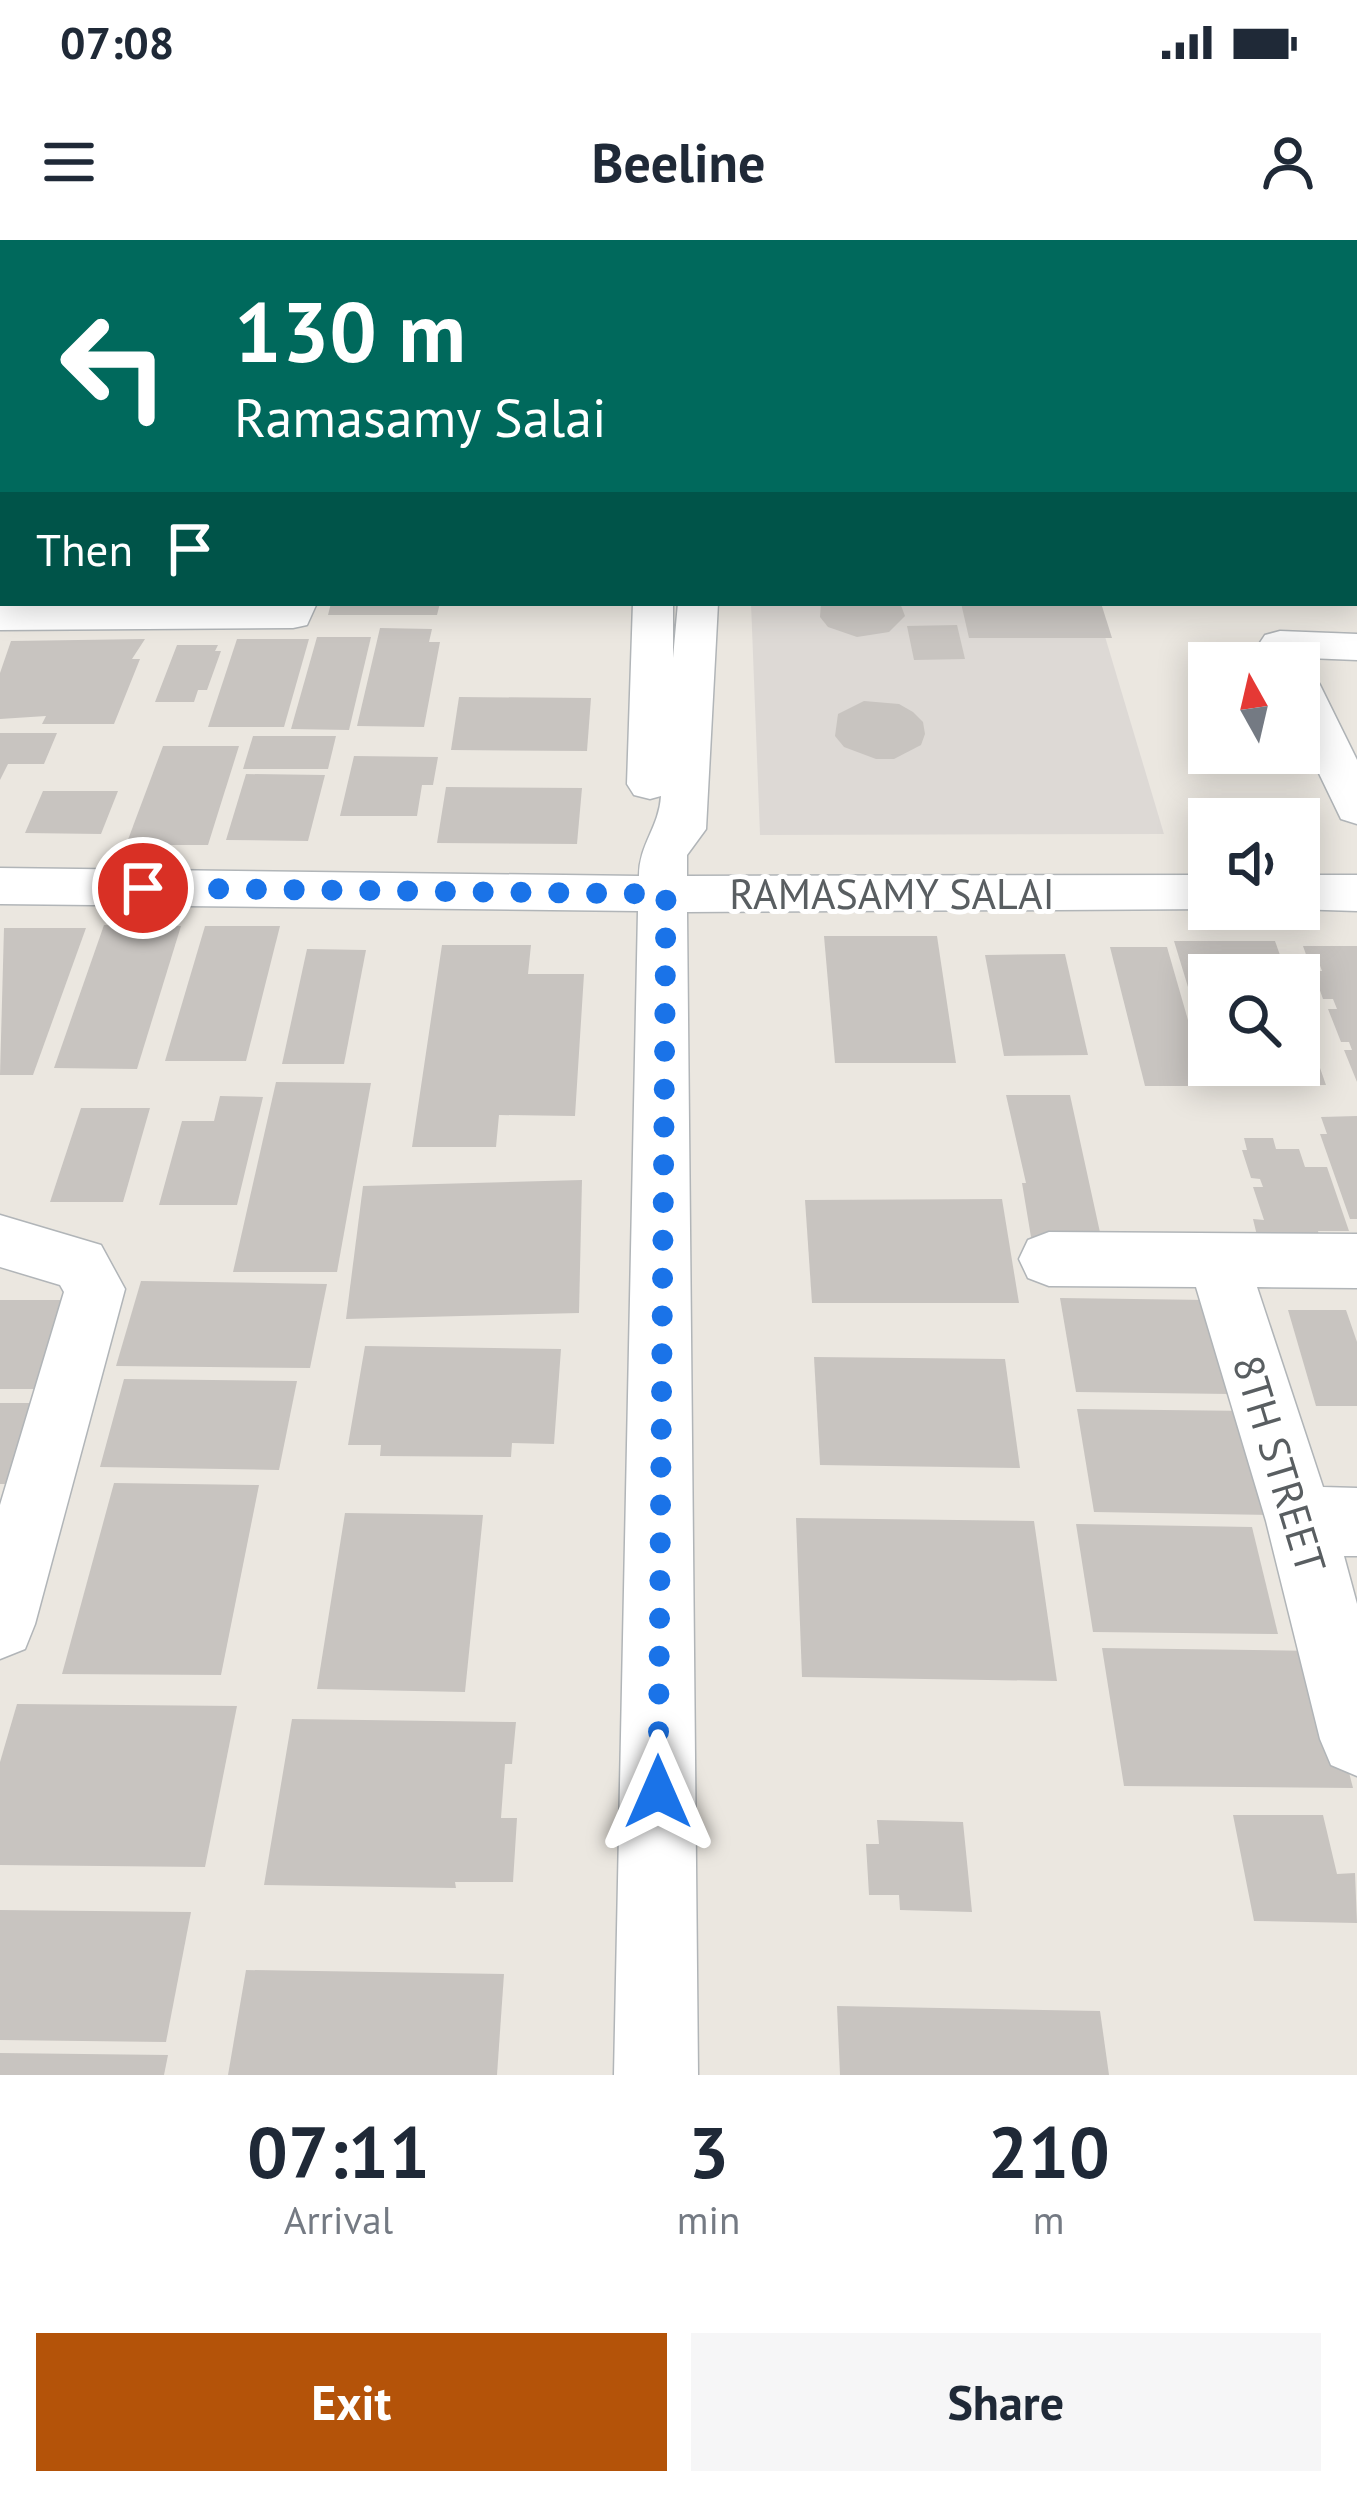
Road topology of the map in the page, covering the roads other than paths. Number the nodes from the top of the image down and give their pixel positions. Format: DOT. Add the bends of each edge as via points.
graph roads {
  1 [pos="653,606"];
  2 [pos="698,606"];
  3 [pos="295,610"];
  4 [pos="0,618"];
  5 [pos="1320,646"];
  6 [pos="1357,647"];
  7 [pos="1320,730"];
  8 [pos="1357,808"];
  9 [pos="664,872"];
  10 [pos="0,886"];
  11 [pos="1188,892"];
  12 [pos="1320,893"];
  13 [pos="1357,893"];
  14 [pos="3,1241"];
  15 [pos="1049,1259"];
  16 [pos="1218,1259"];
  17 [pos="1357,1261"];
  18 [pos="15,1517"];
  19 [pos="1329,1522"];
  20 [pos="0,1624"];
  21 [pos="1357,1739"];
  22 [pos="656,2075"];
  1 -- 9 [label="street" via="649,825"];
  2 -- 9 [label="street" via="682,829"];
  3 -- 4 [label="street"];
  5 -- 6 [label="street"];
  7 -- 8 [label="street"];
  9 -- 10 [label="street, RAMASAMY SALAI"];
  9 -- 11 [label="street, RAMASAMY SALAI"];
  9 -- 22 [label="street"];
  12 -- 13 [label="street"];
  14 -- 18 [label="street" via="80,1264 95,1289"];
  15 -- 16 [label="street"];
  16 -- 17 [label="street"];
  16 -- 19 [label="street, 8TH STREET"];
  18 -- 20 [label="street"];
  19 -- 21 [label="street, 8TH STREET"];
}
